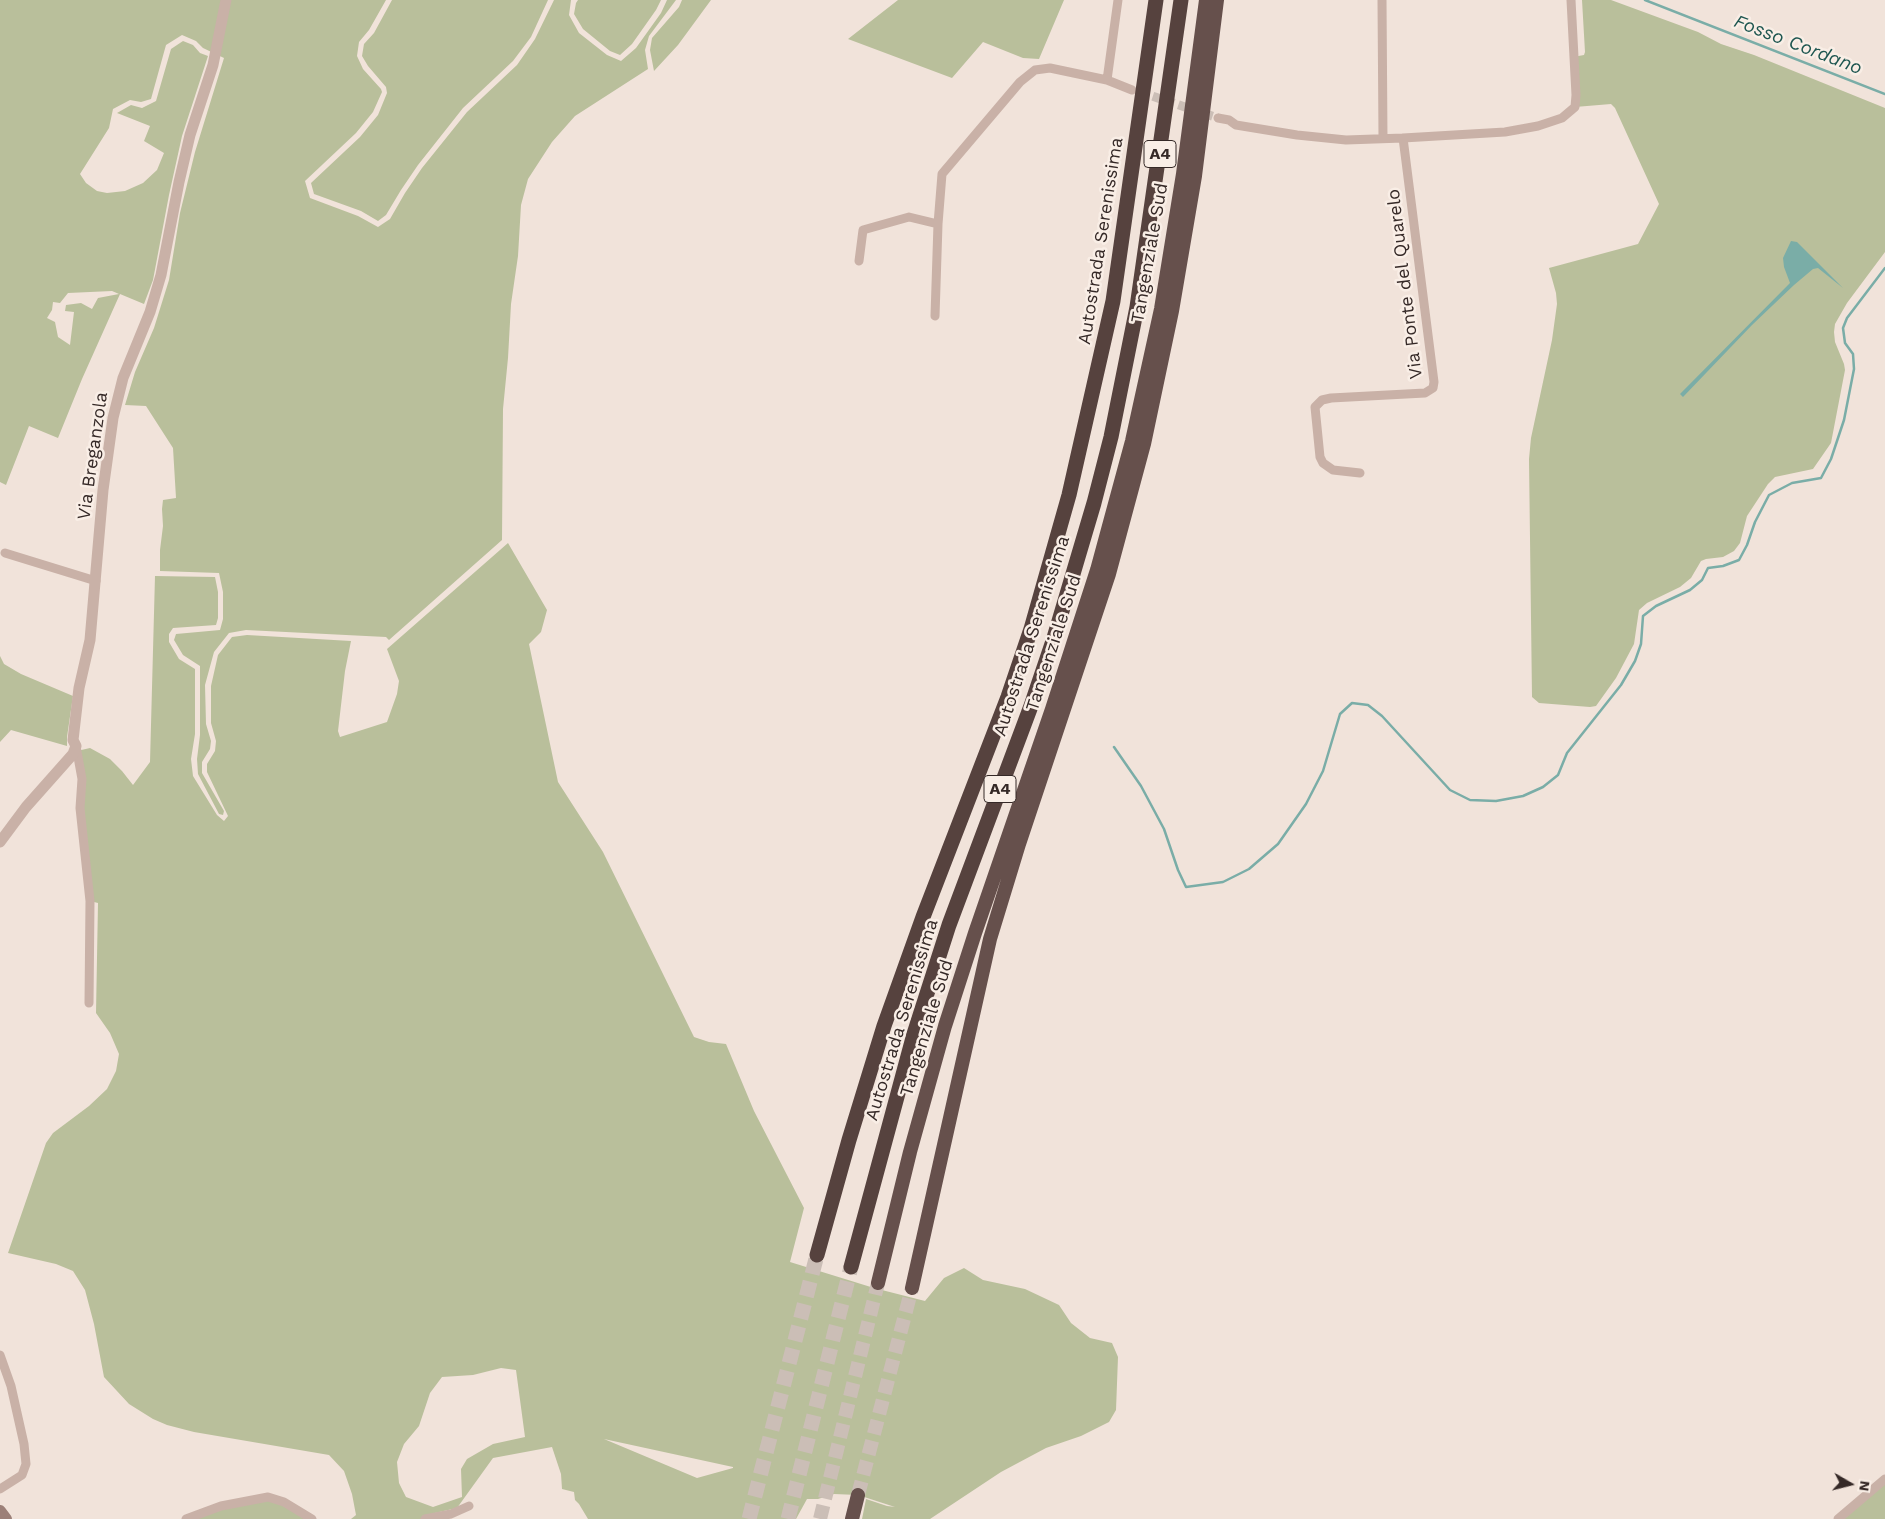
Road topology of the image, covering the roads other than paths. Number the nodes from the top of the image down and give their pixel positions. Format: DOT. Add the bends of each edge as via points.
graph roads {
  1 [pos="226,0"];
  2 [pos="1118,0"];
  3 [pos="1156,0"];
  4 [pos="1181,0"];
  5 [pos="1206,0"];
  6 [pos="1217,0"];
  7 [pos="1382,0"];
  8 [pos="1570,0"];
  9 [pos="1106,80"];
  10 [pos="1132,90"];
  11 [pos="1218,118"];
  12 [pos="1383,138"];
  13 [pos="1403,138"];
  14 [pos="938,224"];
  15 [pos="859,261"];
  16 [pos="935,316"];
  17 [pos="1360,473"];
  18 [pos="5,553"];
  19 [pos="96,581"];
  20 [pos="76,746"];
  21 [pos="0,842"];
  22 [pos="89,1003"];
  23 [pos="817,1255"];
  24 [pos="851,1267"];
  25 [pos="878,1283"];
  26 [pos="912,1288"];
  27 [pos="0,1355"];
  28 [pos="1885,1479"];
  29 [pos="0,1489"];
  30 [pos="858,1495"];
  31 [pos="469,1506"];
  32 [pos="0,1511"];
  33 [pos="6,1519"];
  34 [pos="186,1519"];
  35 [pos="312,1519"];
  36 [pos="425,1519"];
  37 [pos="852,1519"];
  38 [pos="1838,1519"];
  1 -- 19 [label="street, Via Breganzola" via="213,66 183,164 161,275 123,378 113,418"];
  2 -- 9 [label="street"];
  3 -- 23 [label="highway, Autostrada Serenissima / A4" via="1113,301 1069,495 1008,697 884,1026 848,1140"];
  4 -- 24 [label="highway, Autostrada Serenissima / A4" via="1137,307 1094,502 1031,706 949,925 917,1025"];
  5 -- 25 [label="highway, Tangenziale Sud" via="1161,309 1132,441 1094,580 945,1026"];
  6 -- 26 [label="highway, Tangenziale Sud" via="1195,176 1172,311 1144,444 1109,574 990,939"];
  7 -- 12 [label="street"];
  8 -- 13 [label="street" via="1576,95 1575,107 1567,115 1538,126 1505,132"];
  9 -- 10 [label="street"];
  9 -- 14 [label="street" via="1050,68 1035,70 1020,82 942,174"];
  11 -- 12 [label="street" via="1236,125 1297,135 1346,140"];
  12 -- 13 [label="street"];
  13 -- 17 [label="street, Via Ponte del Quarelo" via="1434,382 1433,388 1425,393 1331,398 1322,400 1315,407 1323,463 1332,470"];
  14 -- 15 [label="street" via="909,218 864,230"];
  14 -- 16 [label="street"];
  18 -- 19 [label="street"];
  19 -- 20 [label="street, Via Breganzola" via="90,640 79,688 73,740"];
  20 -- 21 [label="street" via="73,754 26,806"];
  20 -- 22 [label="street" via="82,779 80,808 90,901"];
  27 -- 29 [label="street" via="11,1386 26,1464 22,1475"];
  28 -- 38 [label="street"];
  30 -- 37 [label="highway"];
  31 -- 36 [label="street" via="451,1514"];
  32 -- 33 [label="main road"];
  34 -- 35 [label="street" via="221,1506 268,1498 284,1502"];
}
